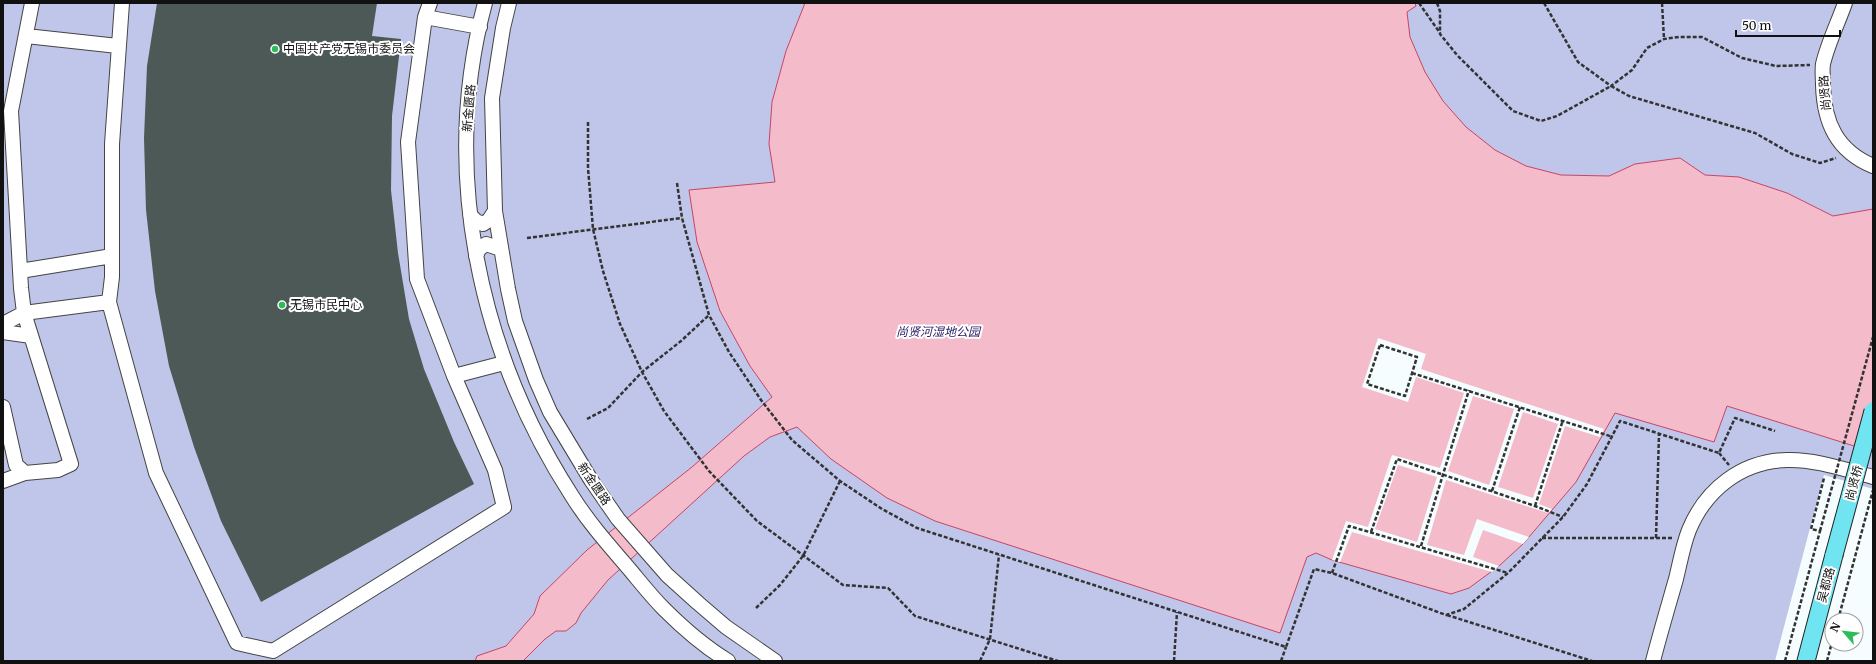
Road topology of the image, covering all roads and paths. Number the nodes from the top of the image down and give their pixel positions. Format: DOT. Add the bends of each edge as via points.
graph roads {
  1 [pos="32,3"];
  2 [pos="122,3"];
  3 [pos="430,3"];
  4 [pos="485,3"];
  5 [pos="509,3"];
  6 [pos="1419,3"];
  7 [pos="1437,3"];
  8 [pos="1544,3"];
  9 [pos="1662,3"];
  10 [pos="1846,3"];
  11 [pos="425,17"];
  12 [pos="480,27"];
  13 [pos="1440,34"];
  14 [pos="26,36"];
  15 [pos="1664,39"];
  16 [pos="118,46"];
  17 [pos="1823,65"];
  18 [pos="1611,86"];
  19 [pos="588,122"];
  20 [pos="1851,153"];
  21 [pos="1873,165"];
  22 [pos="677,183"];
  23 [pos="495,211"];
  24 [pos="470,215"];
  25 [pos="682,218"];
  26 [pos="593,229"];
  27 [pos="527,238"];
  28 [pos="501,248"];
  29 [pos="112,256"];
  30 [pos="476,256"];
  31 [pos="20,271"];
  32 [pos="109,302"];
  33 [pos="24,313"];
  34 [pos="709,315"];
  35 [pos="3,324"];
  36 [pos="3,332"];
  37 [pos="31,336"];
  38 [pos="1873,337"];
  39 [pos="504,363"];
  40 [pos="642,372"];
  41 [pos="1412,373"];
  42 [pos="454,376"];
  43 [pos="1469,390"];
  44 [pos="1520,407"];
  45 [pos="3,408"];
  46 [pos="1873,411"];
  47 [pos="587,419"];
  48 [pos="1563,420"];
  49 [pos="1775,431"];
  50 [pos="1659,434"];
  51 [pos="1613,437"];
  52 [pos="1827,465"];
  53 [pos="25,473"];
  54 [pos="1443,475"];
  55 [pos="1873,477"];
  56 [pos="3,481"];
  57 [pos="840,481"];
  58 [pos="1873,490"];
  59 [pos="1492,491"];
  60 [pos="1535,506"];
  61 [pos="1563,517"];
  62 [pos="1820,531"];
  63 [pos="1371,532"];
  64 [pos="1542,538"];
  65 [pos="1656,538"];
  66 [pos="1687,538"];
  67 [pos="1421,546"];
  68 [pos="999,555"];
  69 [pos="1834,555"];
  70 [pos="802,556"];
  71 [pos="1332,573"];
  72 [pos="1508,573"];
  73 [pos="756,608"];
  74 [pos="1177,612"];
  75 [pos="1840,612"];
  76 [pos="1446,615"];
  77 [pos="990,639"];
  78 [pos="1286,647"];
  79 [pos="728,661"];
  80 [pos="776,661"];
  81 [pos="980,661"];
  82 [pos="1058,661"];
  83 [pos="1174,661"];
  84 [pos="1281,661"];
  85 [pos="1592,661"];
  86 [pos="1652,661"];
  87 [pos="1784,661"];
  88 [pos="1806,661"];
  1 -- 14 [label="street"];
  2 -- 16 [label="street"];
  3 -- 11 [label="street"];
  4 -- 12 [label="street, 新金匮路"];
  5 -- 23 [label="street, 新金匮路" via="492,98"];
  6 -- 13 [label="path"];
  7 -- 13 [label="path" via="1440,11"];
  8 -- 18 [label="path" via="1578,62"];
  9 -- 15 [label="path"];
  10 -- 17 [label="street, 尚贤路"];
  10 -- 21 [label="street, 尚贤路" via="1826,65 1826,99 1831,123 1841,138 1852,151"];
  11 -- 12 [label="street"];
  11 -- 42 [label="street" via="408,142 417,278"];
  12 -- 24 [label="street, 新金匮路" via="469,96 466,142"];
  13 -- 18 [label="path" via="1457,56 1513,111 1541,121 1556,116"];
  14 -- 16 [label="street"];
  14 -- 31 [label="street" via="11,111"];
  15 -- 17 [label="path" via="1702,37 1742,58 1776,66"];
  15 -- 18 [label="path" via="1647,48 1632,70"];
  16 -- 29 [label="street" via="112,144"];
  17 -- 20 [label="street, 尚贤路" via="1824,99 1829,124"];
  18 -- 20 [label="path" via="1629,96 1755,133 1792,154 1820,163"];
  19 -- 26 [label="path" via="588,168"];
  20 -- 21 [label="street, 尚贤路"];
  22 -- 25 [label="path"];
  23 -- 24 [label="street" via="483,224"];
  23 -- 28 [label="street, 新金匮路"];
  24 -- 30 [label="street, 新金匮路"];
  25 -- 26 [label="path"];
  25 -- 34 [label="path"];
  26 -- 27 [label="path"];
  26 -- 40 [label="path" via="620,324"];
  28 -- 30 [label="street" via="486,244 479,248"];
  28 -- 80 [label="street, 新金匮路" via="515,321 550,412 591,480 618,519 667,575 726,627"];
  29 -- 31 [label="street"];
  29 -- 32 [label="street"];
  30 -- 39 [label="street, 新金匮路" via="493,329"];
  31 -- 33 [label="street"];
  32 -- 33 [label="street"];
  32 -- 42 [label="street" via="156,473 237,643 273,651 504,507 495,470"];
  33 -- 35 [label="street"];
  33 -- 37 [label="street"];
  34 -- 40 [label="path"];
  34 -- 57 [label="path" via="729,352 792,440"];
  36 -- 37 [label="street"];
  37 -- 53 [label="street" via="71,464 58,470"];
  38 -- 62 [label="path, bridge"];
  39 -- 42 [label="street"];
  39 -- 79 [label="street, 新金匮路" via="525,414 551,462 600,535 664,609"];
  40 -- 47 [label="path" via="608,408"];
  40 -- 70 [label="path" via="664,411 723,487 757,521"];
  41 -- 41 [label="path" via="1405,396 1367,384 1380,345 1417,357"];
  41 -- 43 [label="path"];
  43 -- 44 [label="path"];
  43 -- 54 [label="path"];
  44 -- 48 [label="path"];
  44 -- 59 [label="path"];
  45 -- 53 [label="street" via="16,466"];
  46 -- 69 [label="main road, 尚贤桥, bridge"];
  48 -- 51 [label="path"];
  48 -- 60 [label="path"];
  49 -- 50 [label="path" via="1735,418 1719,453"];
  50 -- 51 [label="path" via="1620,421"];
  50 -- 65 [label="path"];
  51 -- 61 [label="path" via="1587,484"];
  52 -- 55 [label="street"];
  52 -- 62 [label="path" via="1812,529"];
  52 -- 66 [label="street" via="1787,460 1760,464 1736,473 1717,488 1701,506"];
  53 -- 56 [label="street"];
  54 -- 59 [label="path"];
  54 -- 63 [label="path" via="1397,459"];
  54 -- 67 [label="path"];
  57 -- 68 [label="path" via="882,509 918,528"];
  57 -- 70 [label="path"];
  58 -- 75 [label="path"];
  59 -- 60 [label="path"];
  60 -- 61 [label="path"];
  61 -- 64 [label="path"];
  62 -- 87 [label="path"];
  63 -- 67 [label="path"];
  63 -- 71 [label="path" via="1349,526"];
  64 -- 65 [label="path"];
  64 -- 72 [label="path"];
  65 -- 66 [label="path"];
  66 -- 86 [label="street"];
  67 -- 72 [label="path"];
  68 -- 74 [label="path"];
  68 -- 77 [label="path"];
  69 -- 88 [label="main road, 吴都路"];
  70 -- 73 [label="path" via="780,585"];
  70 -- 77 [label="path" via="844,585 888,588 915,616"];
  71 -- 76 [label="path"];
  71 -- 78 [label="path" via="1314,569"];
  72 -- 76 [label="path" via="1464,609"];
  74 -- 78 [label="path"];
  74 -- 83 [label="path"];
  76 -- 85 [label="path"];
  77 -- 81 [label="path"];
  77 -- 82 [label="path"];
  78 -- 84 [label="path"];
}
